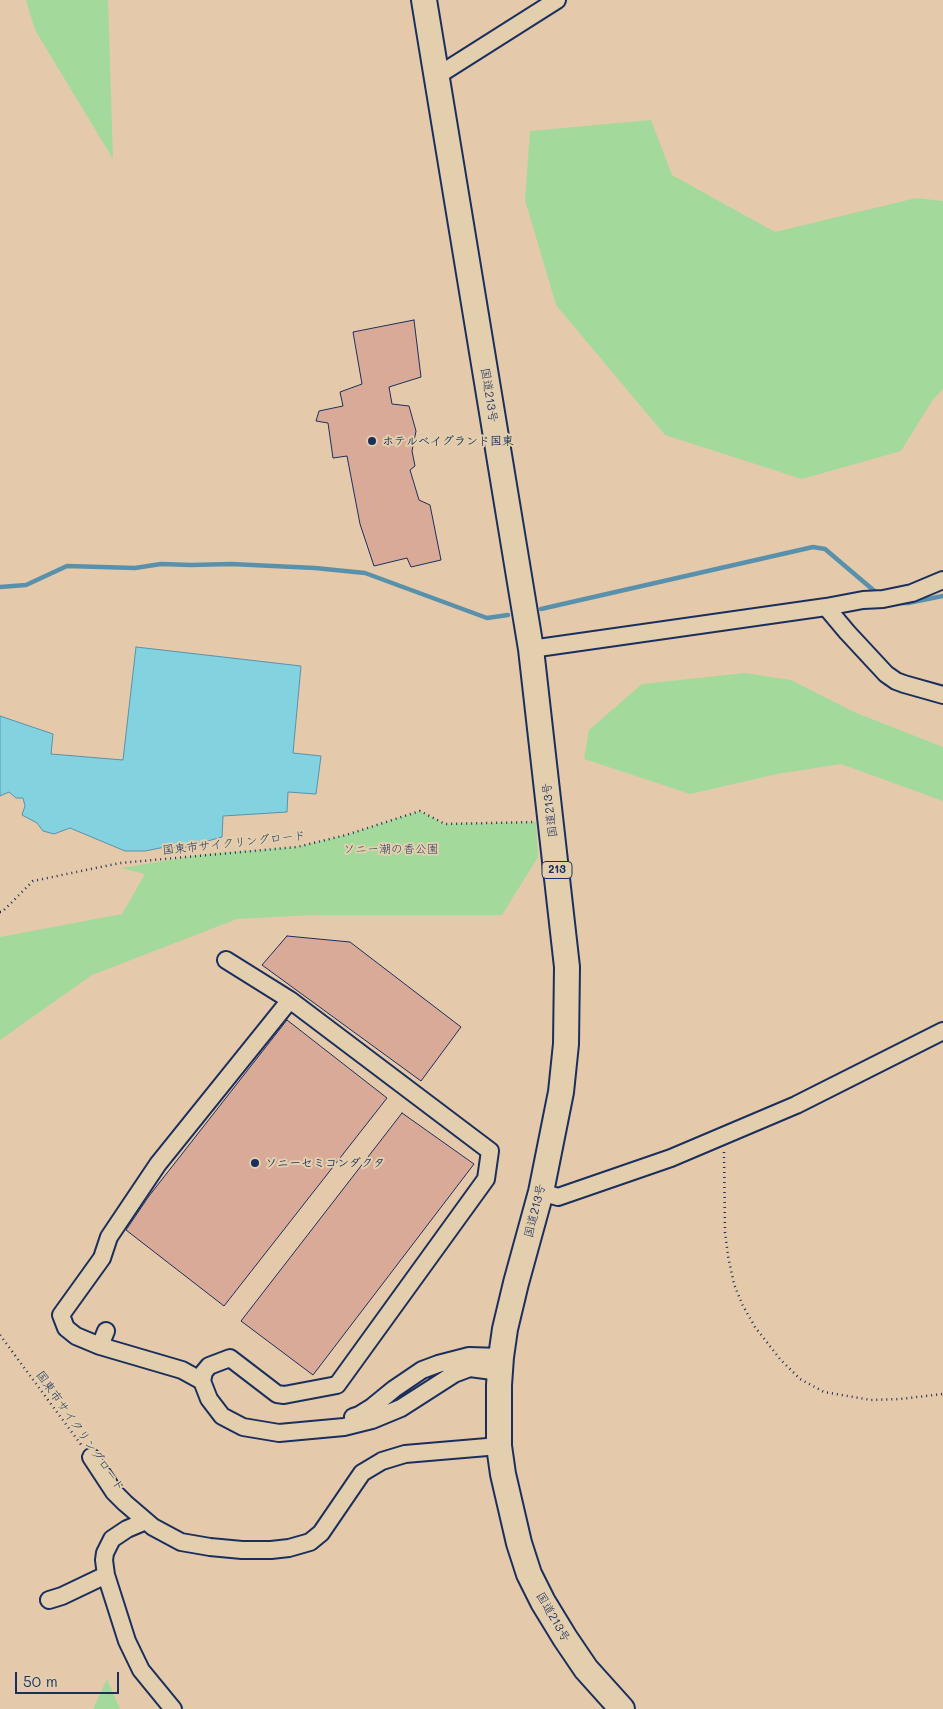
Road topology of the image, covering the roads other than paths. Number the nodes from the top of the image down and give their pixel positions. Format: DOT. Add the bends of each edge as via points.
graph roads {
  1 [pos="424,0"];
  2 [pos="557,0"];
  3 [pos="437,76"];
  4 [pos="943,580"];
  5 [pos="826,607"];
  6 [pos="531,650"];
  7 [pos="943,695"];
  8 [pos="226,960"];
  9 [pos="290,1000"];
  10 [pos="943,1030"];
  11 [pos="541,1192"];
  12 [pos="501,1365"];
  13 [pos="202,1380"];
  14 [pos="500,1446"];
  15 [pos="88,1454"];
  16 [pos="146,1521"];
  17 [pos="106,1575"];
  18 [pos="49,1600"];
  19 [pos="173,1709"];
  20 [pos="622,1709"];
  1 -- 3 [label="highway, 国道213号 / 213"];
  2 -- 3 [label="street"];
  3 -- 6 [label="highway, 国道213号 / 213"];
  4 -- 5 [label="street" via="912,593"];
  5 -- 6 [label="street"];
  5 -- 7 [label="street" via="886,674 896,681"];
  6 -- 11 [label="highway, 国道213号 / 213" via="567,966 562,1083"];
  8 -- 9 [label="street"];
  9 -- 13 [label="street" via="158,1164 109,1237 102,1258 62,1315 66,1328 76,1336 103,1339"];
  9 -- 13 [label="street" via="490,1151 486,1179 337,1385 277,1394 230,1358 210,1366"];
  10 -- 11 [label="street" via="796,1105 671,1158 558,1197"];
  11 -- 12 [label="highway, 国道213号 / 213" via="514,1292"];
  12 -- 13 [label="street" via="470,1368 454,1374 401,1408 372,1420 334,1428 279,1433 243,1427 222,1416 209,1399"];
  12 -- 14 [label="highway, 国道213号 / 213"];
  14 -- 16 [label="street" via="405,1454 382,1461 362,1473 322,1533 310,1542 289,1548 242,1550 181,1542"];
  14 -- 20 [label="highway, 国道213号 / 213" via="511,1512 530,1574 543,1602 586,1669"];
  15 -- 16 [label="street" via="114,1492"];
  16 -- 17 [label="street" via="112,1539 105,1553"];
  17 -- 18 [label="street"];
  17 -- 19 [label="street" via="140,1670"];
}
